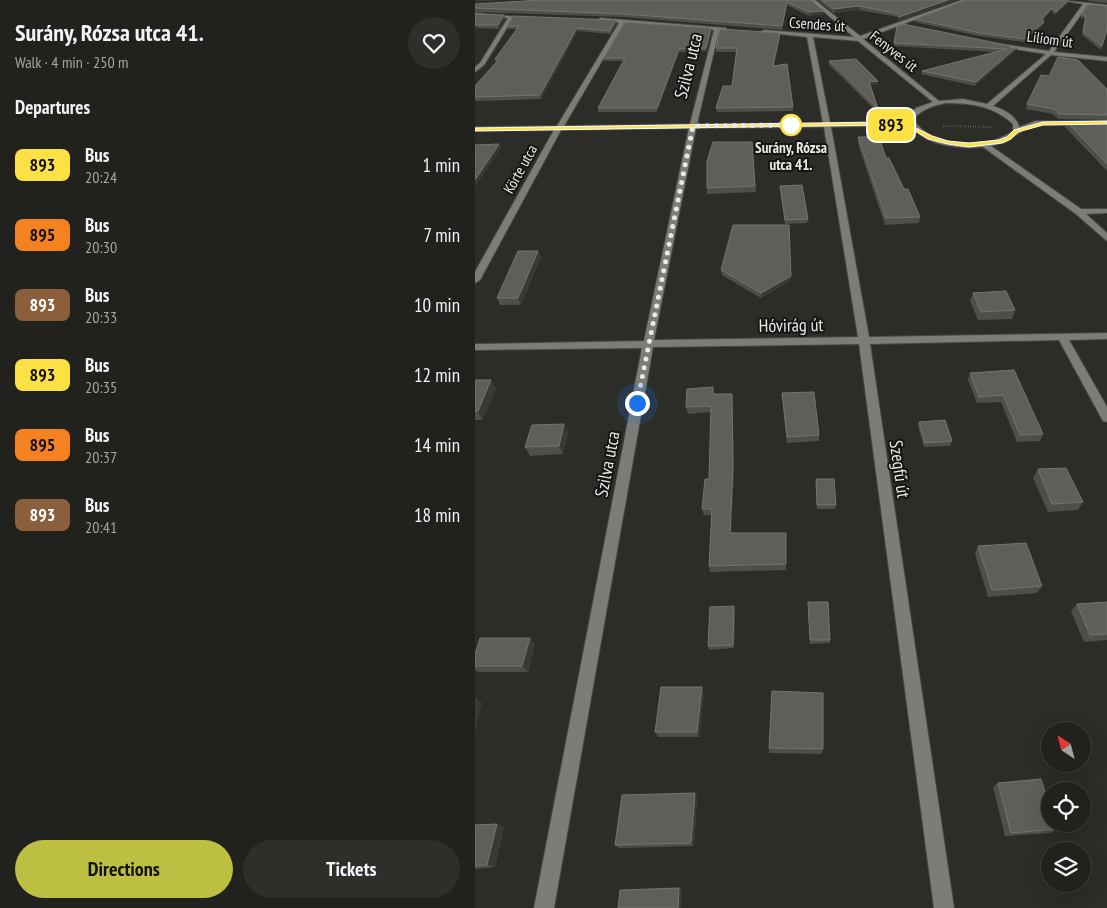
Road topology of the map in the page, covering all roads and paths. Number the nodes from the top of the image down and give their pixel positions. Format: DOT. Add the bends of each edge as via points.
graph roads {
  1 [pos="812,0"];
  2 [pos="966,0"];
  3 [pos="1061,0"];
  4 [pos="1086,4"];
  5 [pos="1107,6"];
  6 [pos="475,14"];
  7 [pos="511,17"];
  8 [pos="529,18"];
  9 [pos="595,20"];
  10 [pos="623,21"];
  11 [pos="903,23"];
  12 [pos="912,26"];
  13 [pos="717,29"];
  14 [pos="726,29"];
  15 [pos="754,32"];
  16 [pos="810,36"];
  17 [pos="858,40"];
  18 [pos="987,42"];
  19 [pos="1050,53"];
  20 [pos="1107,59"];
  21 [pos="478,64"];
  22 [pos="475,70"];
  23 [pos="938,103"];
  24 [pos="989,106"];
  25 [pos="1014,119"];
  26 [pos="1043,123"];
  27 [pos="1107,123"];
  28 [pos="828,124"];
  29 [pos="883,124"];
  30 [pos="913,125"];
  31 [pos="693,126"];
  32 [pos="559,128"];
  33 [pos="1017,129"];
  34 [pos="475,130"];
  35 [pos="985,145"];
  36 [pos="1079,212"];
  37 [pos="1107,212"];
  38 [pos="1107,238"];
  39 [pos="475,280"];
  40 [pos="1063,336"];
  41 [pos="1107,336"];
  42 [pos="864,340"];
  43 [pos="648,345"];
  44 [pos="475,347"];
  45 [pos="1107,418"];
  46 [pos="544,908"];
  47 [pos="944,908"];
  1 -- 17 [label="street, Fenyves út"];
  2 -- 11 [label="street"];
  3 -- 4 [label="street"];
  4 -- 5 [label="street"];
  4 -- 19 [label="street"];
  6 -- 7 [label="street"];
  7 -- 8 [label="street"];
  7 -- 21 [label="street"];
  9 -- 10 [label="street"];
  10 -- 13 [label="street"];
  10 -- 32 [label="street, Körte utca"];
  11 -- 12 [label="street"];
  11 -- 17 [label="street"];
  13 -- 14 [label="street"];
  13 -- 31 [label="street, Szilva utca"];
  15 -- 16 [label="street, Csendes út"];
  16 -- 17 [label="street, Csendes út"];
  16 -- 28 [label="street, Szegfű út"];
  17 -- 23 [label="street, Fenyves út"];
  18 -- 19 [label="street, Liliom út"];
  19 -- 20 [label="street, Liliom út"];
  19 -- 24 [label="street"];
  21 -- 22 [label="street"];
  23 -- 24 [label="street" via="969,102"];
  23 -- 30 [label="street" via="914,112"];
  24 -- 25 [label="street"];
  25 -- 26 [label="street"];
  25 -- 33 [label="street"];
  26 -- 27 [label="street"];
  26 -- 33 [label="street"];
  28 -- 29 [label="street"];
  28 -- 31 [label="street"];
  28 -- 42 [label="street, Szegfű út"];
  29 -- 30 [label="street"];
  29 -- 30 [label="street"];
  30 -- 33 [label="path"];
  30 -- 35 [label="street" via="930,138 948,143"];
  31 -- 32 [label="street"];
  31 -- 43 [label="street, Szilva utca"];
  32 -- 34 [label="street"];
  32 -- 39 [label="street, Körte utca"];
  33 -- 35 [label="street" via="1009,138"];
  35 -- 36 [label="street"];
  36 -- 37 [label="street"];
  36 -- 38 [label="street"];
  40 -- 41 [label="street, Hóvirág út"];
  40 -- 42 [label="street, Hóvirág út"];
  40 -- 45 [label="street"];
  42 -- 43 [label="street, Hóvirág út"];
  42 -- 47 [label="street, Szegfű út"];
  43 -- 44 [label="street, Hóvirág út"];
  43 -- 46 [label="street, Szilva utca"];
}
